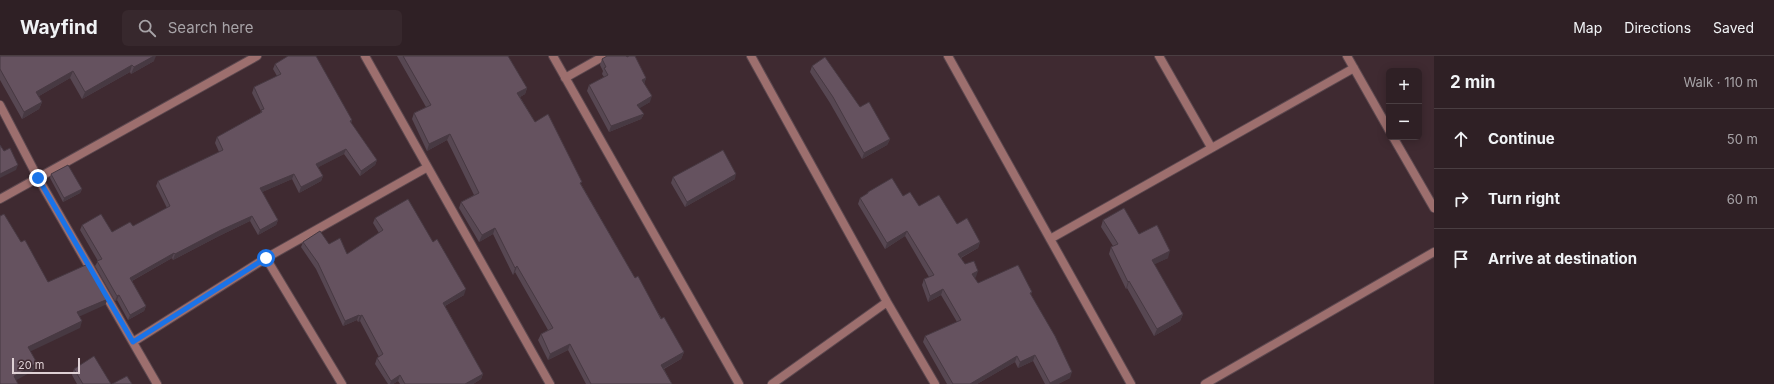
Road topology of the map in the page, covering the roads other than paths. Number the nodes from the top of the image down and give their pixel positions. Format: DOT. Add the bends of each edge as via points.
graph roads {
  1 [pos="257,56"];
  2 [pos="365,56"];
  3 [pos="553,56"];
  4 [pos="604,56"];
  5 [pos="751,56"];
  6 [pos="948,56"];
  7 [pos="1158,56"];
  8 [pos="1347,56"];
  9 [pos="1354,68"];
  10 [pos="565,78"];
  11 [pos="0,105"];
  12 [pos="1386,125"];
  13 [pos="1395,140"];
  14 [pos="1211,147"];
  15 [pos="426,168"];
  16 [pos="38,178"];
  17 [pos="0,199"];
  18 [pos="1434,208"];
  19 [pos="1050,239"];
  20 [pos="1434,252"];
  21 [pos="266,258"];
  22 [pos="887,302"];
  23 [pos="133,342"];
  24 [pos="157,384"];
  25 [pos="342,384"];
  26 [pos="550,384"];
  27 [pos="739,384"];
  28 [pos="772,384"];
  29 [pos="935,384"];
  30 [pos="1131,384"];
  31 [pos="1205,384"];
  1 -- 16 [label="street"];
  2 -- 15 [label="street"];
  3 -- 10 [label="street"];
  4 -- 10 [label="street"];
  5 -- 22 [label="street"];
  6 -- 19 [label="street"];
  7 -- 14 [label="street"];
  8 -- 9 [label="street"];
  9 -- 12 [label="street"];
  9 -- 14 [label="street"];
  10 -- 27 [label="street"];
  11 -- 16 [label="street"];
  13 -- 18 [label="street"];
  14 -- 19 [label="street"];
  15 -- 21 [label="street"];
  15 -- 26 [label="street"];
  16 -- 17 [label="street"];
  16 -- 23 [label="street"];
  19 -- 30 [label="street"];
  20 -- 31 [label="street"];
  21 -- 23 [label="street"];
  21 -- 25 [label="street"];
  22 -- 28 [label="street"];
  22 -- 29 [label="street"];
  23 -- 24 [label="street"];
}
